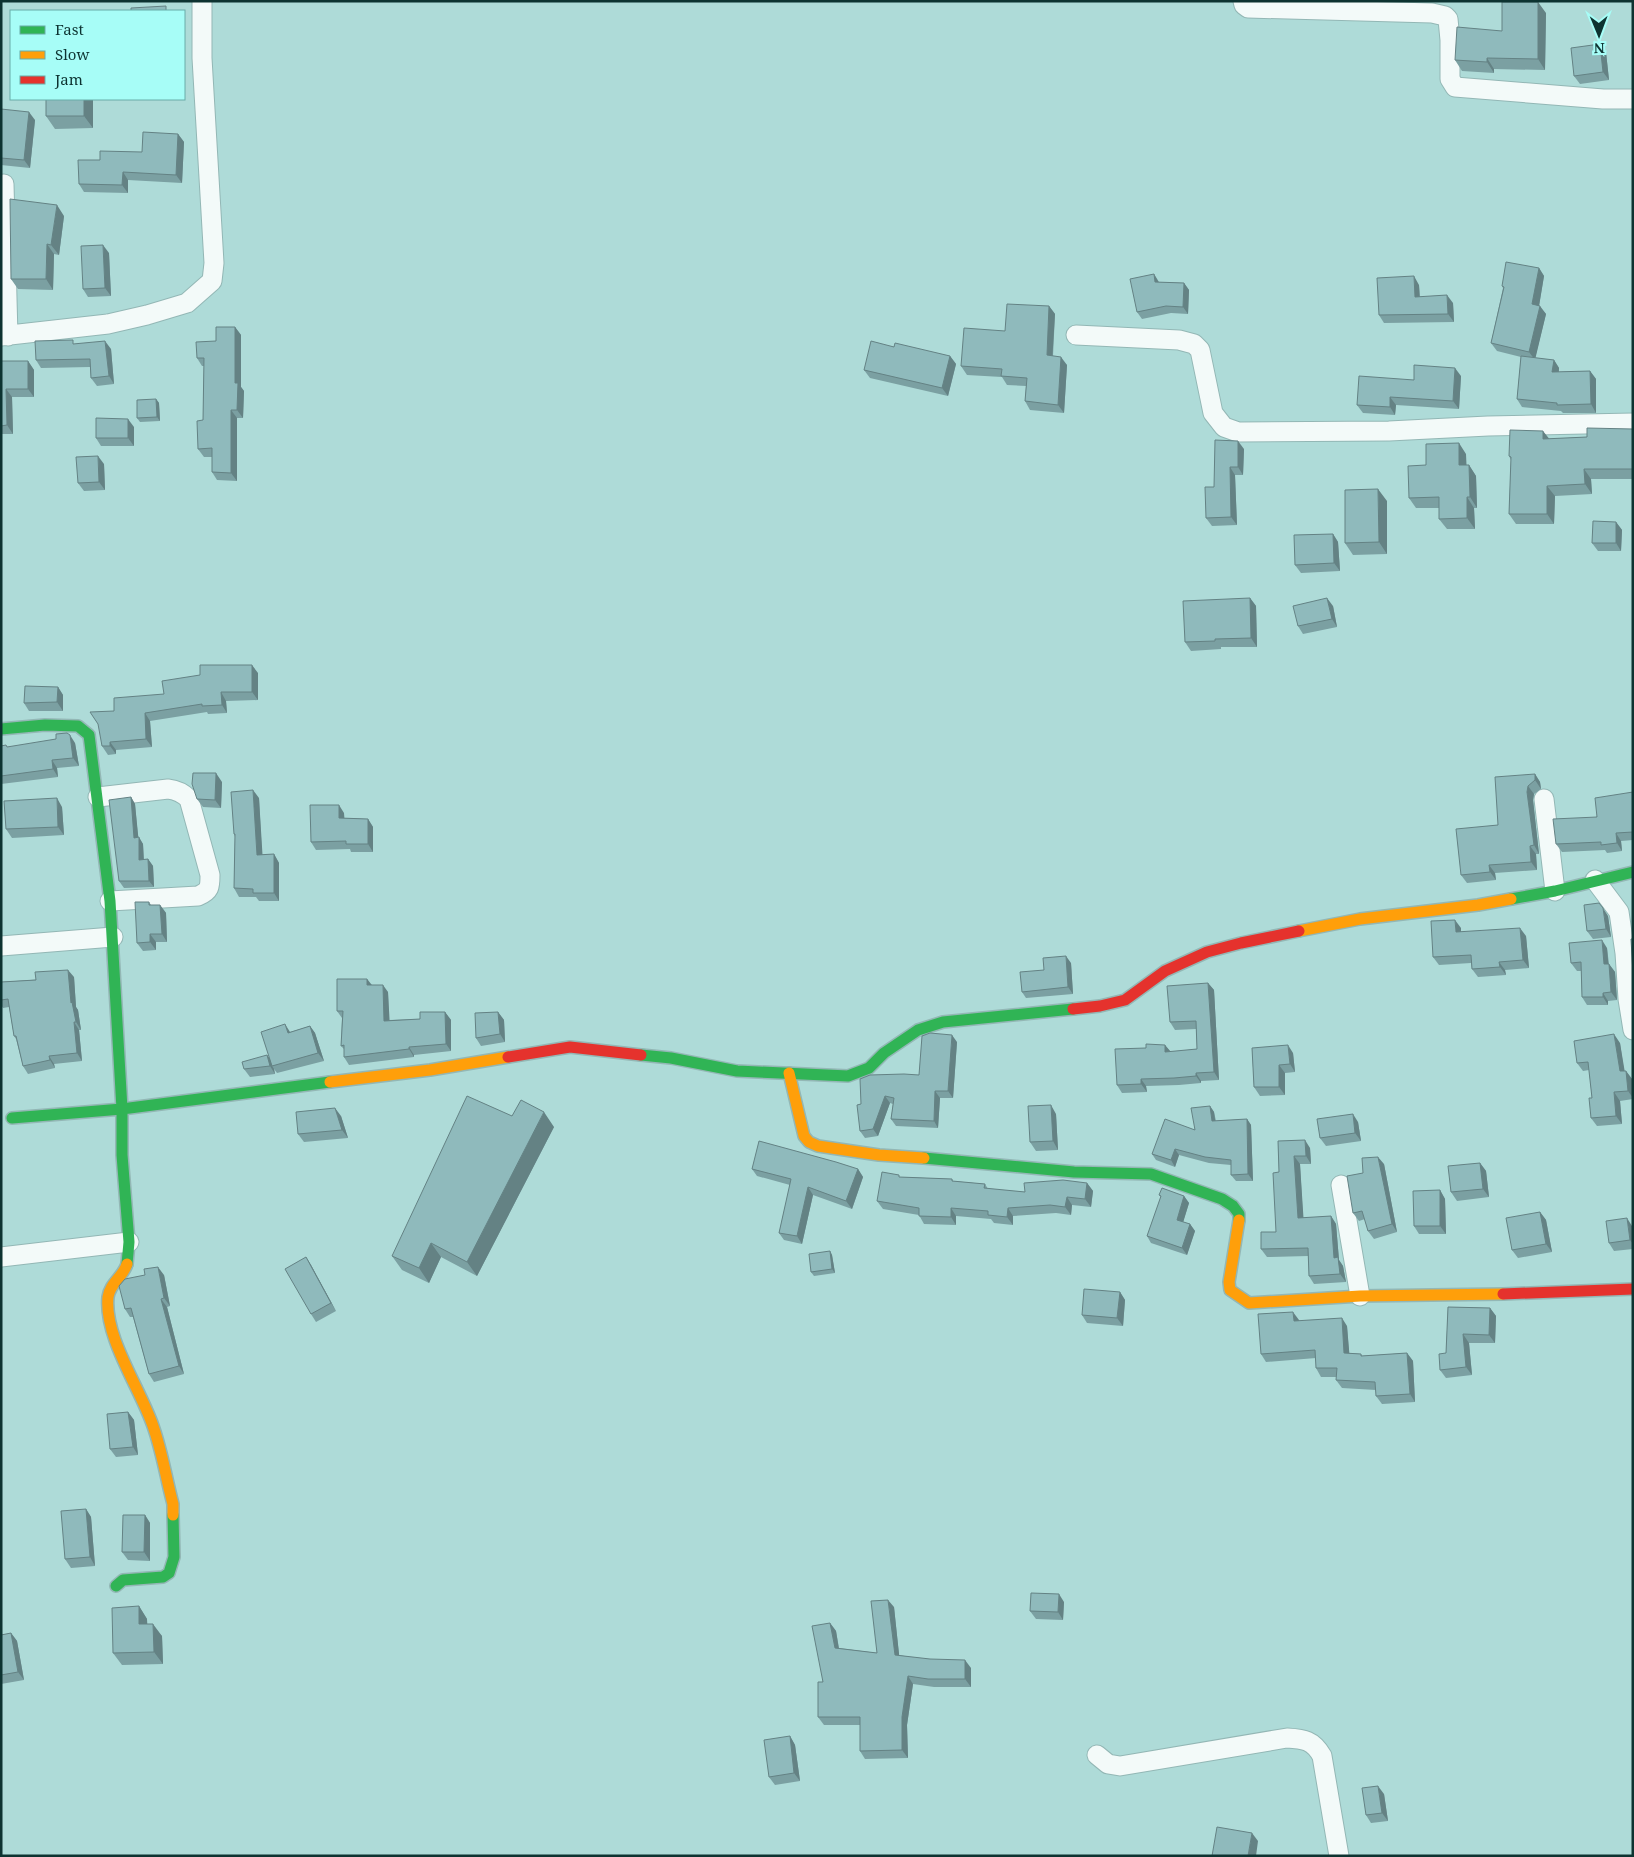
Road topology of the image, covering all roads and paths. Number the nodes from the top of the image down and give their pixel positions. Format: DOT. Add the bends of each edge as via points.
graph roads {
  1 [pos="202,1"];
  2 [pos="1243,1"];
  3 [pos="1633,100"];
  4 [pos="4,184"];
  5 [pos="1076,335"];
  6 [pos="5,336"];
  7 [pos="1633,423"];
  8 [pos="1,729"];
  9 [pos="98,798"];
  10 [pos="1544,800"];
  11 [pos="1633,872"];
  12 [pos="1595,880"];
  13 [pos="1555,891"];
  14 [pos="110,901"];
  15 [pos="113,937"];
  16 [pos="1,946"];
  17 [pos="1633,1030"];
  18 [pos="789,1073"];
  19 [pos="122,1110"];
  20 [pos="12,1118"];
  21 [pos="1341,1185"];
  22 [pos="129,1242"];
  23 [pos="1,1257"];
  24 [pos="1633,1289"];
  25 [pos="1360,1296"];
  26 [pos="116,1586"];
  27 [pos="1097,1755"];
  28 [pos="1339,1856"];
  1 -- 6 [label="street" via="202,58 214,263 212,281 188,303 147,315 108,324"];
  2 -- 3 [label="street" via="1248,8 1445,16 1450,40 1450,79 1455,88"];
  4 -- 6 [label="street"];
  5 -- 7 [label="street" via="1153,338 1194,344 1200,350 1213,413 1224,427 1238,432"];
  8 -- 9 [label="street" via="78,726 89,735"];
  9 -- 14 [label="street"];
  9 -- 14 [label="street" via="168,789 184,794 189,799 210,875 210,887 198,896"];
  10 -- 13 [label="street"];
  11 -- 12 [label="street"];
  12 -- 13 [label="street"];
  12 -- 17 [label="street" via="1618,912"];
  13 -- 18 [label="street" via="1478,905 1360,919 1241,943 1207,952 1165,971 1125,1000 1090,1007 944,1022 918,1030 884,1053 869,1068 848,1076"];
  14 -- 15 [label="street"];
  15 -- 16 [label="street"];
  15 -- 19 [label="street"];
  18 -- 19 [label="street" via="737,1071 671,1058 570,1047 430,1070"];
  18 -- 25 [label="street" via="804,1136 818,1146 879,1155 1074,1172 1151,1174 1222,1199 1233,1206 1239,1214 1239,1224 1230,1290 1249,1303"];
  19 -- 20 [label="street"];
  19 -- 22 [label="street"];
  21 -- 25 [label="street"];
  22 -- 23 [label="street"];
  22 -- 26 [label="street" via="125,1271 110,1288 108,1298 112,1331 153,1426 173,1504 174,1557 169,1573 163,1577 123,1580"];
  24 -- 25 [label="street" via="1540,1294"];
  27 -- 28 [label="street" via="1108,1764 1120,1766 1287,1738 1304,1739 1317,1747 1322,1756"];
}
